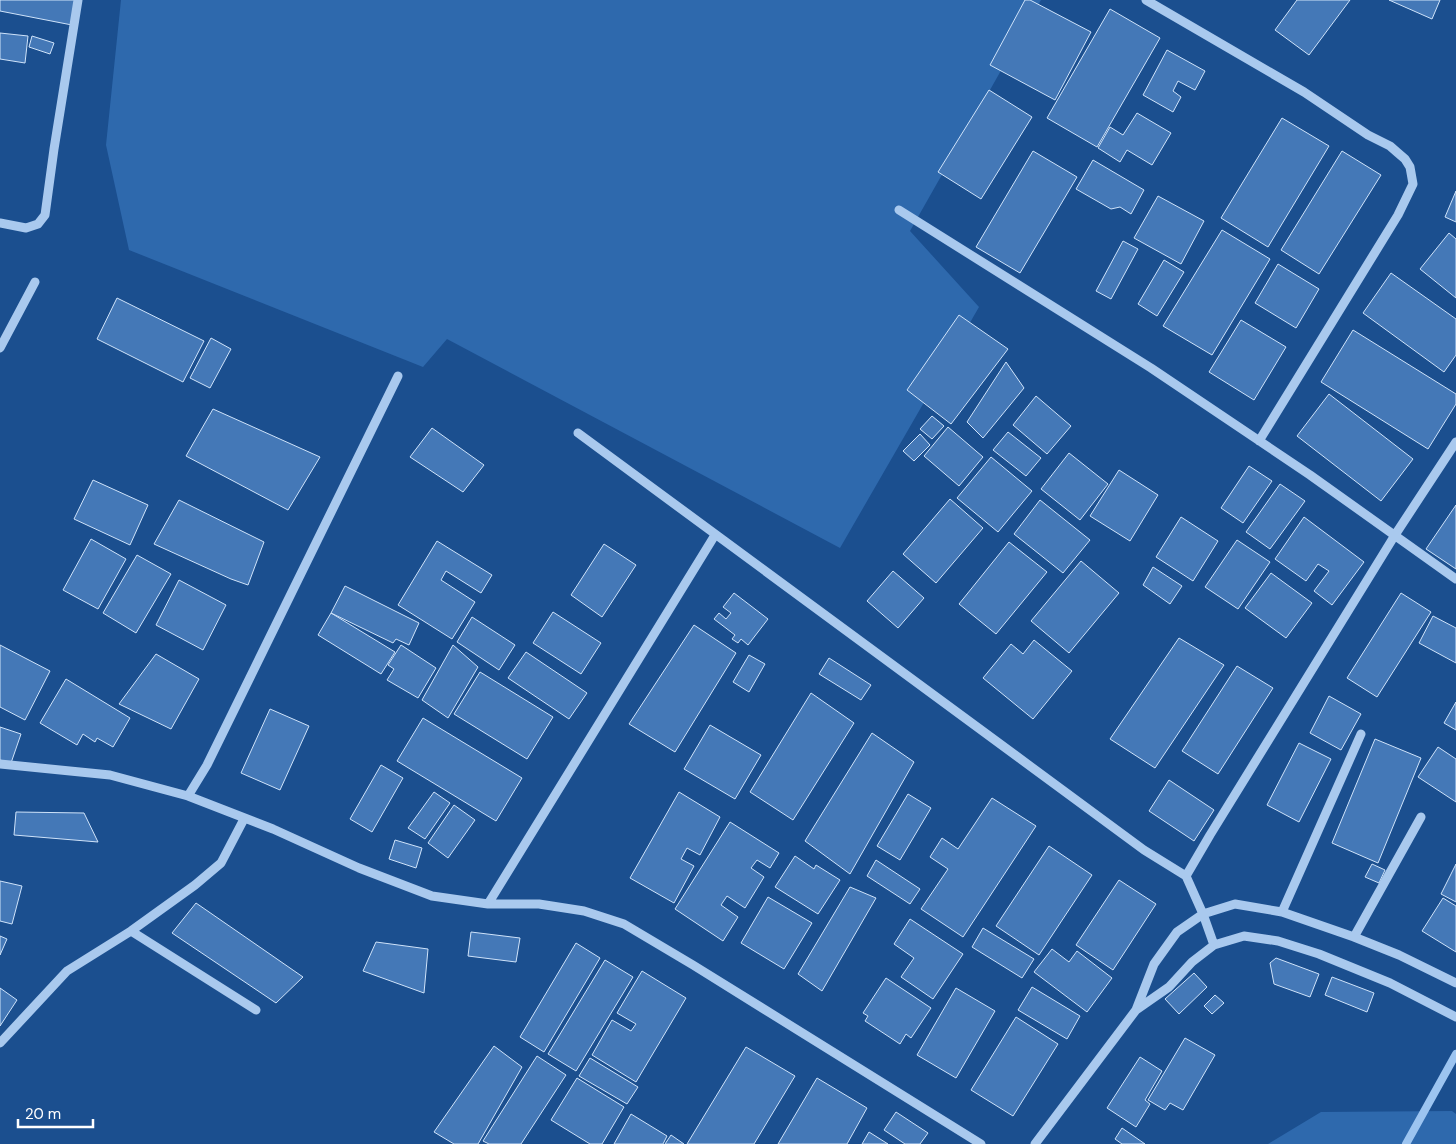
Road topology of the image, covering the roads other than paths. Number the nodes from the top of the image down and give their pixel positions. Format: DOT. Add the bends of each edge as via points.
graph roads {
  1 [pos="78,0"];
  2 [pos="1146,0"];
  3 [pos="899,210"];
  4 [pos="0,223"];
  5 [pos="35,282"];
  6 [pos="0,348"];
  7 [pos="398,376"];
  8 [pos="578,434"];
  9 [pos="1259,441"];
  10 [pos="1456,442"];
  11 [pos="1396,534"];
  12 [pos="716,535"];
  13 [pos="1456,578"];
  14 [pos="1361,734"];
  15 [pos="0,764"];
  16 [pos="188,796"];
  17 [pos="1421,817"];
  18 [pos="244,818"];
  19 [pos="1186,876"];
  20 [pos="488,904"];
  21 [pos="1282,912"];
  22 [pos="1203,914"];
  23 [pos="131,931"];
  24 [pos="1354,937"];
  25 [pos="1214,945"];
  26 [pos="1455,983"];
  27 [pos="256,1010"];
  28 [pos="1136,1010"];
  29 [pos="1456,1017"];
  30 [pos="0,1043"];
  31 [pos="981,1144"];
  32 [pos="1035,1144"];
  1 -- 4 [label="street" via="45,215 38,224 26,228"];
  2 -- 9 [label="street" via="1390,146 1410,167 1413,184 1398,215"];
  3 -- 9 [label="street" via="1151,368"];
  5 -- 6 [label="street"];
  7 -- 16 [label="street" via="207,765"];
  8 -- 12 [label="street"];
  9 -- 11 [label="street"];
  10 -- 11 [label="street"];
  11 -- 13 [label="street"];
  11 -- 19 [label="street"];
  12 -- 19 [label="street" via="1144,850"];
  12 -- 20 [label="street"];
  14 -- 21 [label="street"];
  15 -- 16 [label="street" via="110,775"];
  16 -- 18 [label="street"];
  17 -- 24 [label="street"];
  18 -- 20 [label="street" via="432,896"];
  18 -- 23 [label="street" via="220,863"];
  19 -- 22 [label="street"];
  20 -- 31 [label="street" via="539,904 584,911 624,924"];
  21 -- 22 [label="street" via="1235,904"];
  21 -- 24 [label="street"];
  22 -- 25 [label="street"];
  22 -- 28 [label="street" via="1177,932 1154,964"];
  23 -- 27 [label="street"];
  23 -- 30 [label="street" via="67,971"];
  24 -- 26 [label="street"];
  25 -- 28 [label="street" via="1192,962 1169,987"];
  25 -- 29 [label="street" via="1244,936 1278,941 1390,983"];
  28 -- 32 [label="street"];
}
